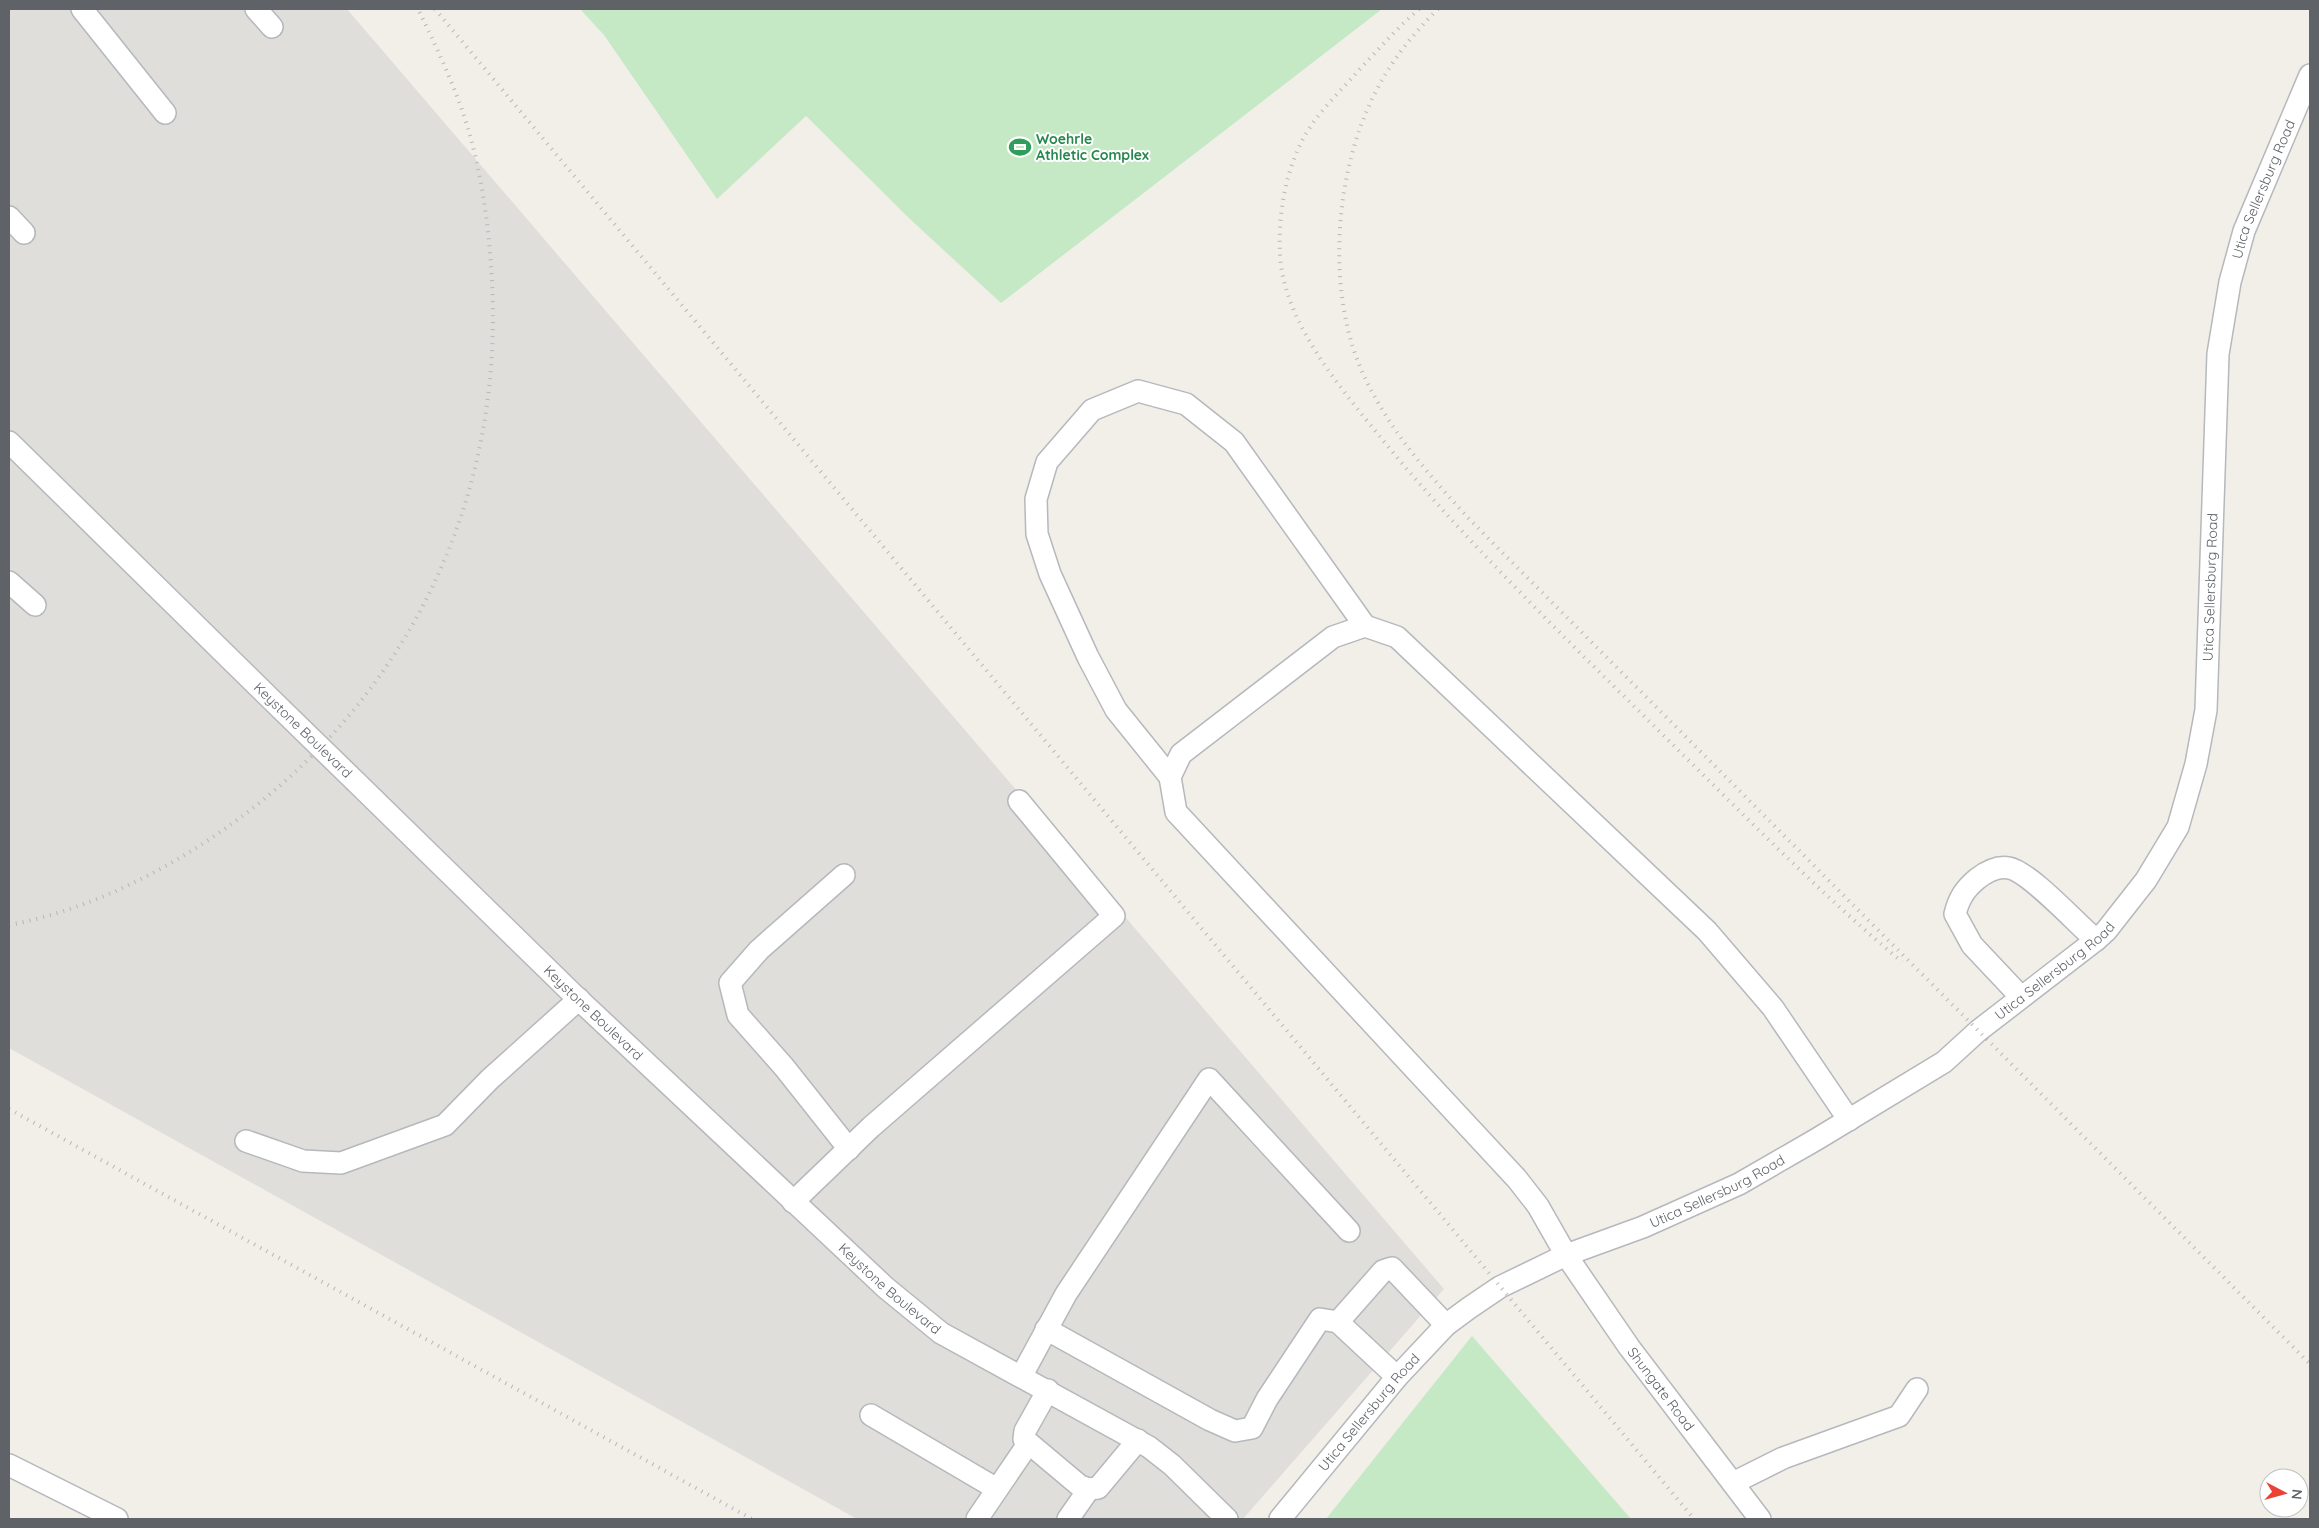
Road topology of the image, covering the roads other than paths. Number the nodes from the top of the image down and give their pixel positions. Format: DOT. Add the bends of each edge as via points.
graph roads {
  1 [pos="82,9"];
  2 [pos="256,9"];
  3 [pos="272,27"];
  4 [pos="2310,75"];
  5 [pos="165,112"];
  6 [pos="9,217"];
  7 [pos="24,233"];
  8 [pos="9,442"];
  9 [pos="9,582"];
  10 [pos="35,605"];
  11 [pos="1365,626"];
  12 [pos="1170,777"];
  13 [pos="1019,801"];
  14 [pos="844,876"];
  15 [pos="2096,940"];
  16 [pos="2021,996"];
  17 [pos="579,999"];
  18 [pos="1848,1120"];
  19 [pos="246,1141"];
  20 [pos="849,1149"];
  21 [pos="793,1202"];
  22 [pos="1349,1231"];
  23 [pos="1566,1255"];
  24 [pos="1338,1322"];
  25 [pos="1446,1325"];
  26 [pos="1046,1329"];
  27 [pos="1022,1375"];
  28 [pos="1397,1377"];
  29 [pos="1917,1389"];
  30 [pos="1048,1390"];
  31 [pos="871,1415"];
  32 [pos="1138,1440"];
  33 [pos="1028,1444"];
  34 [pos="9,1466"];
  35 [pos="1733,1483"];
  36 [pos="997,1489"];
  37 [pos="1089,1489"];
  38 [pos="117,1519"];
  39 [pos="977,1519"];
  40 [pos="1068,1519"];
  41 [pos="1227,1519"];
  42 [pos="1280,1519"];
  43 [pos="1760,1519"];
  1 -- 5 [label="street"];
  2 -- 3 [label="street"];
  4 -- 15 [label="street, Utica Sellersburg Road" via="2244,231 2230,282 2218,354 2206,710 2196,764 2178,826 2146,880"];
  6 -- 7 [label="street"];
  8 -- 17 [label="street, Keystone Boulevard, bridge"];
  9 -- 10 [label="street"];
  11 -- 12 [label="street" via="1325,643 1182,754"];
  11 -- 12 [label="street" via="1234,442 1186,404 1138,391 1092,410 1046,462 1036,499 1037,534 1054,582 1116,710"];
  11 -- 18 [label="street" via="1397,637 1707,931 1773,1008"];
  12 -- 23 [label="street, Shungate Road" via="1176,812 1516,1179 1538,1206"];
  13 -- 20 [label="street" via="1114,916"];
  14 -- 20 [label="street" via="759,950 730,983 738,1015"];
  15 -- 16 [label="street, Utica Sellersburg Road"];
  15 -- 16 [label="street" via="2032,881 2012,869 2000,868 1984,874 1967,888 1958,901 1955,914 1972,945"];
  16 -- 18 [label="street, Utica Sellersburg Road" via="1944,1062"];
  17 -- 19 [label="street" via="490,1079 445,1125 341,1163 303,1161"];
  17 -- 21 [label="street, Keystone Boulevard"];
  18 -- 23 [label="street, Utica Sellersburg Road" via="1739,1184 1643,1227"];
  20 -- 21 [label="street"];
  21 -- 27 [label="street, Keystone Boulevard" via="886,1288 941,1332"];
  22 -- 26 [label="street" via="1209,1080"];
  23 -- 25 [label="street, Utica Sellersburg Road" via="1500,1287"];
  23 -- 35 [label="street, Shungate Road" via="1629,1347"];
  24 -- 25 [label="street" via="1383,1271 1392,1268"];
  24 -- 26 [label="street" via="1320,1318 1252,1428 1235,1431"];
  24 -- 28 [label="street"];
  25 -- 28 [label="street, Utica Sellersburg Road"];
  26 -- 27 [label="street"];
  27 -- 30 [label="street, Keystone Boulevard"];
  28 -- 42 [label="street, Utica Sellersburg Road"];
  29 -- 35 [label="street" via="1899,1416 1783,1458"];
  30 -- 32 [label="street, Keystone Boulevard"];
  30 -- 33 [label="street" via="1025,1431 1024,1439"];
  31 -- 36 [label="street"];
  32 -- 37 [label="street" via="1098,1488"];
  32 -- 41 [label="street, Keystone Boulevard" via="1172,1465"];
  33 -- 36 [label="street"];
  33 -- 37 [label="street" via="1080,1486"];
  34 -- 38 [label="street"];
  35 -- 43 [label="street, Shungate Road"];
  36 -- 39 [label="street"];
  37 -- 40 [label="street"];
}
